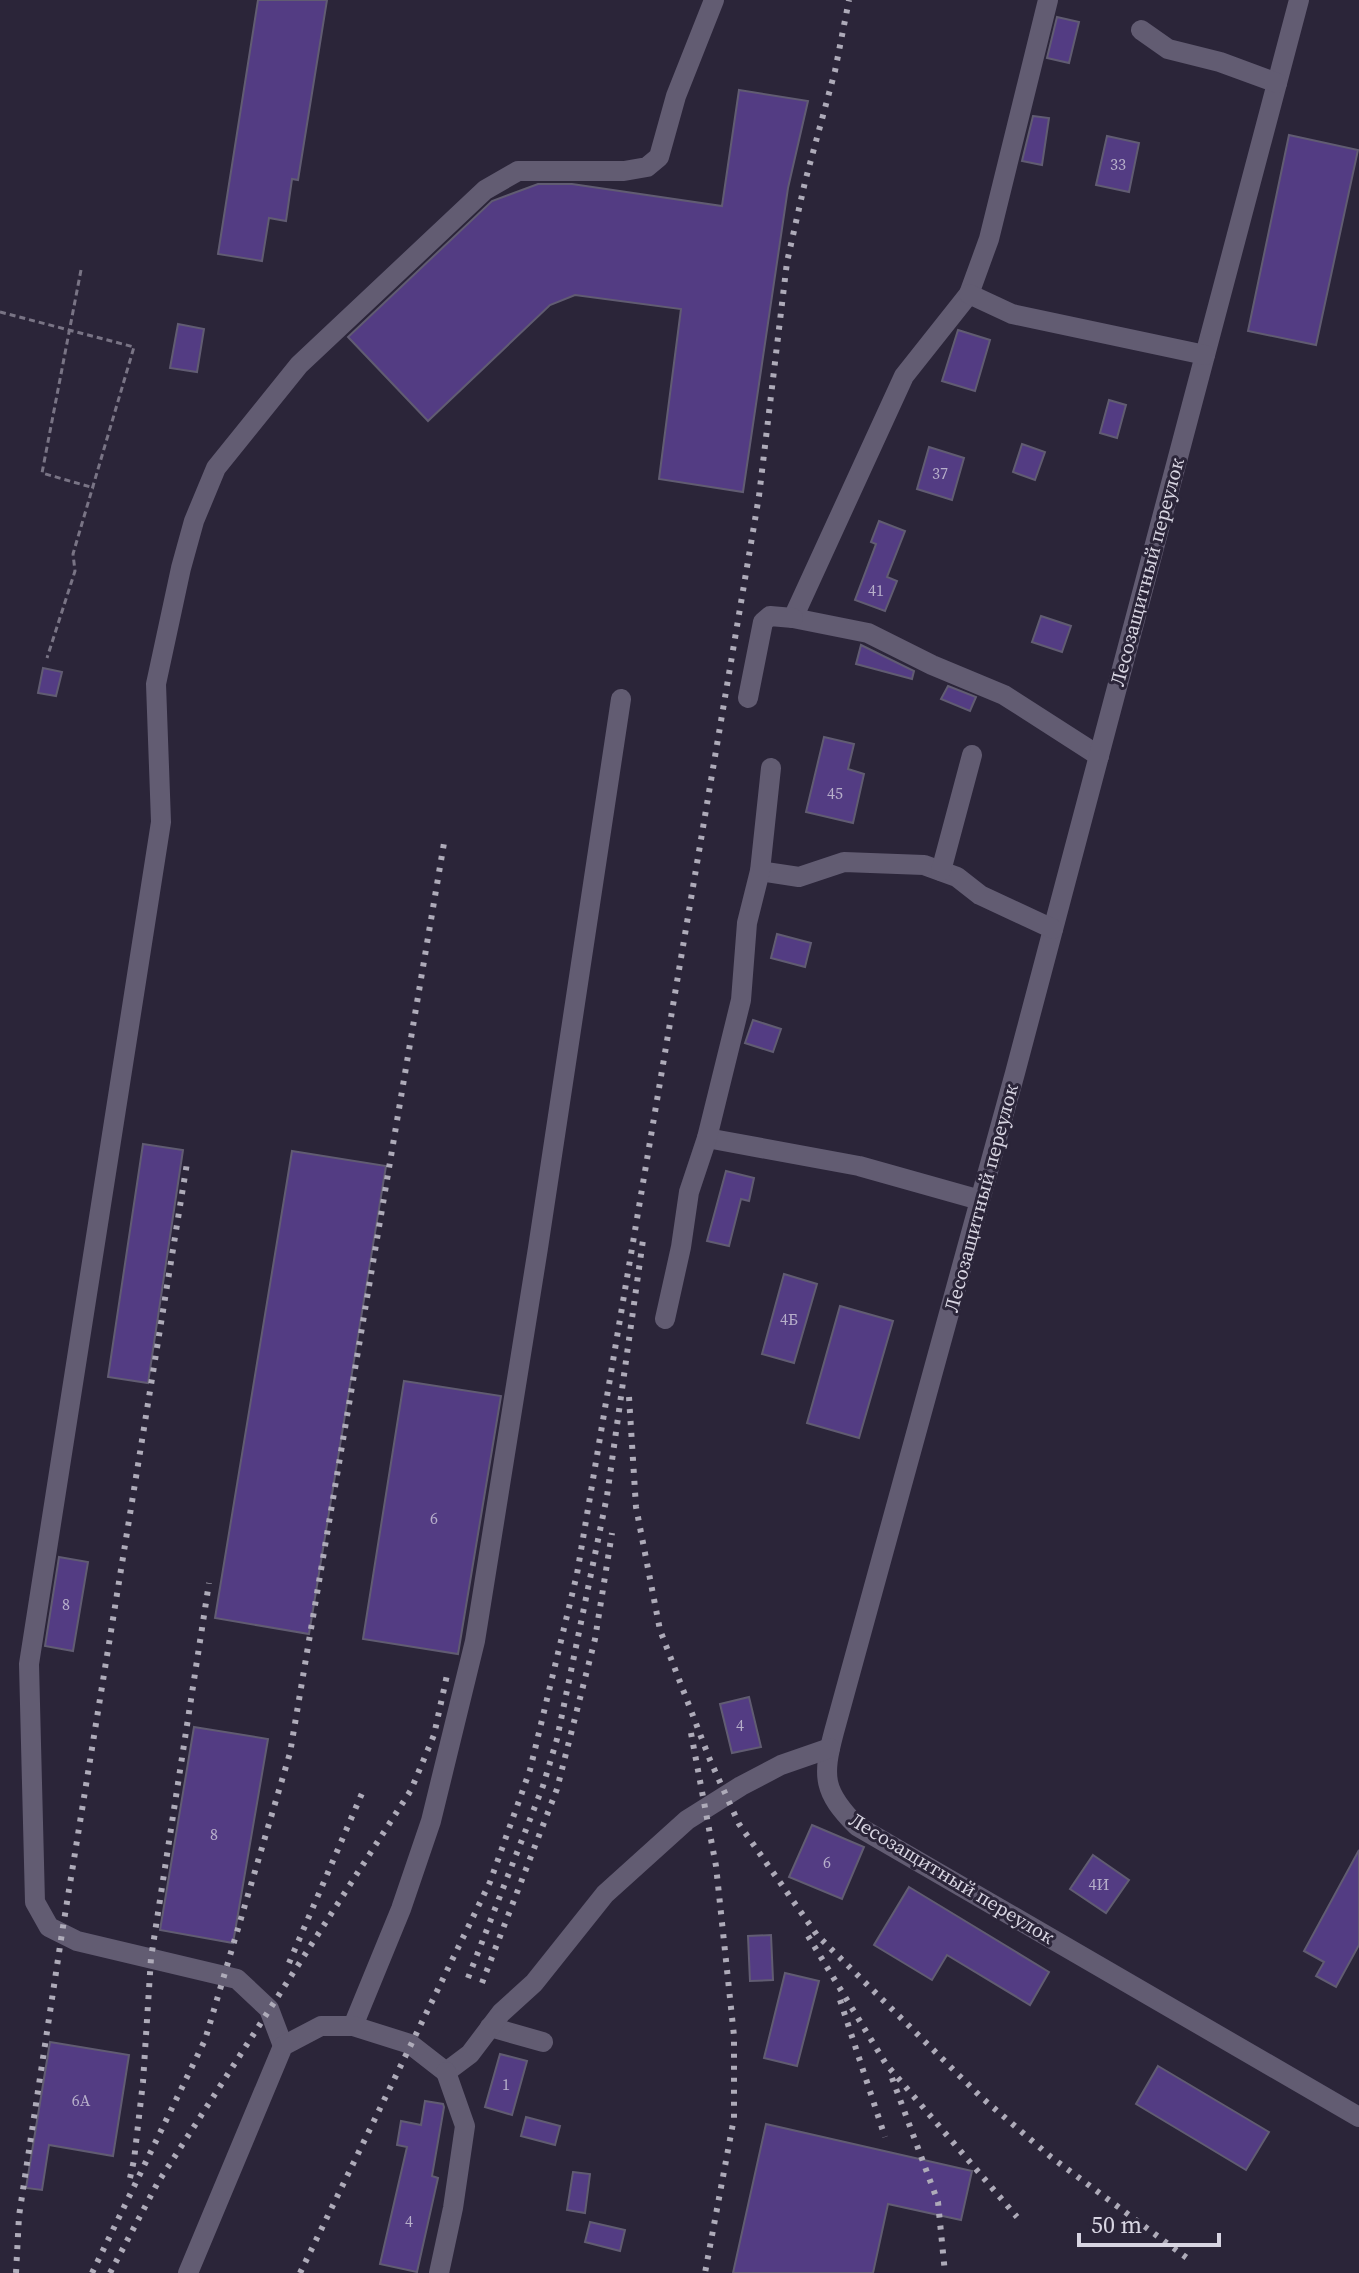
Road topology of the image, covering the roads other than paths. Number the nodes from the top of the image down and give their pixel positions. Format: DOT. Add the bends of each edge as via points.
graph roads {
  1 [pos="714,0"];
  2 [pos="1048,0"];
  3 [pos="1299,0"];
  4 [pos="1141,30"];
  5 [pos="1277,83"];
  6 [pos="969,294"];
  7 [pos="1205,355"];
  8 [pos="793,618"];
  9 [pos="748,698"];
  10 [pos="621,699"];
  11 [pos="972,755"];
  12 [pos="1099,756"];
  13 [pos="771,768"];
  14 [pos="760,871"];
  15 [pos="941,871"];
  16 [pos="1053,929"];
  17 [pos="707,1138"];
  18 [pos="980,1200"];
  19 [pos="665,1319"];
  20 [pos="830,1748"];
  21 [pos="353,2026"];
  22 [pos="490,2027"];
  23 [pos="543,2042"];
  24 [pos="283,2046"];
  25 [pos="446,2072"];
  26 [pos="1359,2117"];
  27 [pos="188,2273"];
  28 [pos="439,2273"];
  1 -- 24 [label="street" via="676,96 659,157 647,167 624,171 518,171 485,190 299,365 216,468 194,521 159,669 161,822 29,1664 35,1902 49,1927 77,1941 237,1979 269,2009"];
  2 -- 6 [label="street" via="989,239"];
  3 -- 5 [label="street, Лесозащитный переулок"];
  4 -- 5 [label="street" via="1168,49"];
  5 -- 7 [label="street, Лесозащитный переулок"];
  6 -- 7 [label="street" via="1012,314"];
  6 -- 8 [label="street" via="904,376"];
  7 -- 12 [label="street, Лесозащитный переулок"];
  8 -- 9 [label="street" via="770,616 763,622"];
  8 -- 12 [label="street" via="868,633 1004,695"];
  10 -- 21 [label="street" via="475,1641 431,1821"];
  11 -- 15 [label="street"];
  12 -- 16 [label="street, Лесозащитный переулок"];
  13 -- 14 [label="street"];
  14 -- 15 [label="street" via="799,877 844,862 924,865"];
  14 -- 17 [label="street" via="747,923 741,1000"];
  15 -- 16 [label="street"];
  16 -- 18 [label="street, Лесозащитный переулок"];
  17 -- 18 [label="street" via="859,1166"];
  17 -- 19 [label="street" via="689,1192"];
  18 -- 20 [label="street, Лесозащитный переулок"];
  20 -- 22 [label="street" via="781,1765 687,1820 605,1894 534,1983"];
  20 -- 26 [label="street, Лесозащитный переулок" via="825,1781 837,1806 857,1826"];
  21 -- 24 [label="street" via="321,2026"];
  21 -- 25 [label="street" via="410,2044"];
  22 -- 23 [label="street"];
  22 -- 25 [label="street" via="470,2054"];
  24 -- 27 [label="street"];
  25 -- 28 [label="street" via="465,2126"];
}
